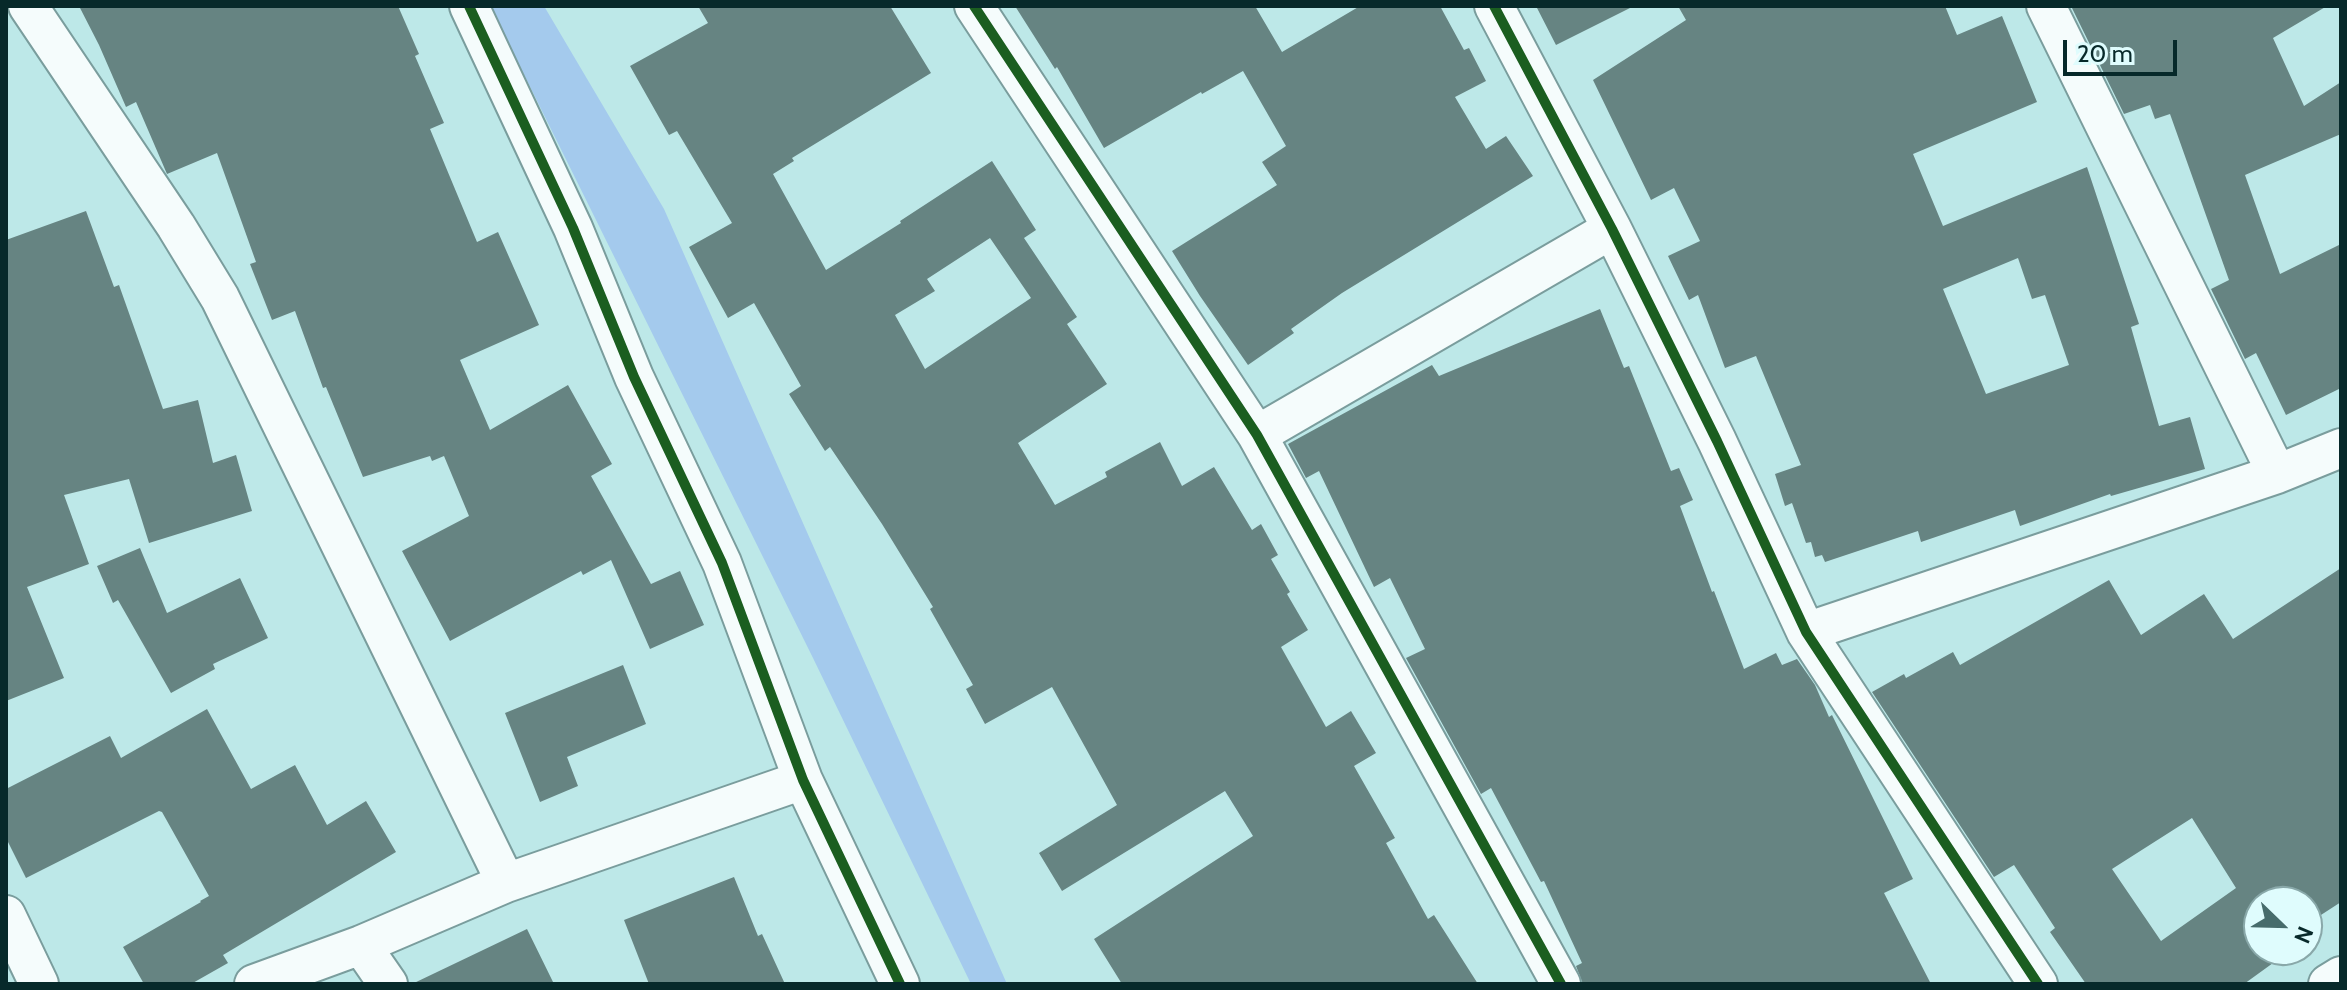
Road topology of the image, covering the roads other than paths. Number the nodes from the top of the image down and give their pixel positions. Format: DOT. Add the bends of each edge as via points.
graph roads {
  1 [pos="28,6"];
  2 [pos="469,6"];
  3 [pos="974,6"];
  4 [pos="1494,6"];
  5 [pos="2046,6"];
  6 [pos="1612,229"];
  7 [pos="1257,435"];
  8 [pos="2341,448"];
  9 [pos="2277,474"];
  10 [pos="1806,632"];
  11 [pos="803,780"];
  12 [pos="506,883"];
  13 [pos="6,915"];
  14 [pos="361,945"];
  15 [pos="2341,976"];
  16 [pos="39,984"];
  17 [pos="254,984"];
  18 [pos="388,984"];
  19 [pos="900,984"];
  20 [pos="1561,984"];
  21 [pos="2038,984"];
  22 [pos="2328,984"];
  1 -- 12 [label="street" via="220,298"];
  2 -- 11 [label="street" via="722,563"];
  3 -- 7 [label="street"];
  4 -- 6 [label="street"];
  5 -- 9 [label="street"];
  6 -- 7 [label="street"];
  6 -- 10 [label="street"];
  7 -- 20 [label="street"];
  8 -- 9 [label="street"];
  9 -- 10 [label="street"];
  10 -- 21 [label="street"];
  11 -- 12 [label="street"];
  11 -- 19 [label="street"];
  12 -- 14 [label="street"];
  13 -- 16 [label="street"];
  14 -- 17 [label="street"];
  14 -- 18 [label="street"];
  15 -- 22 [label="street"];
}
